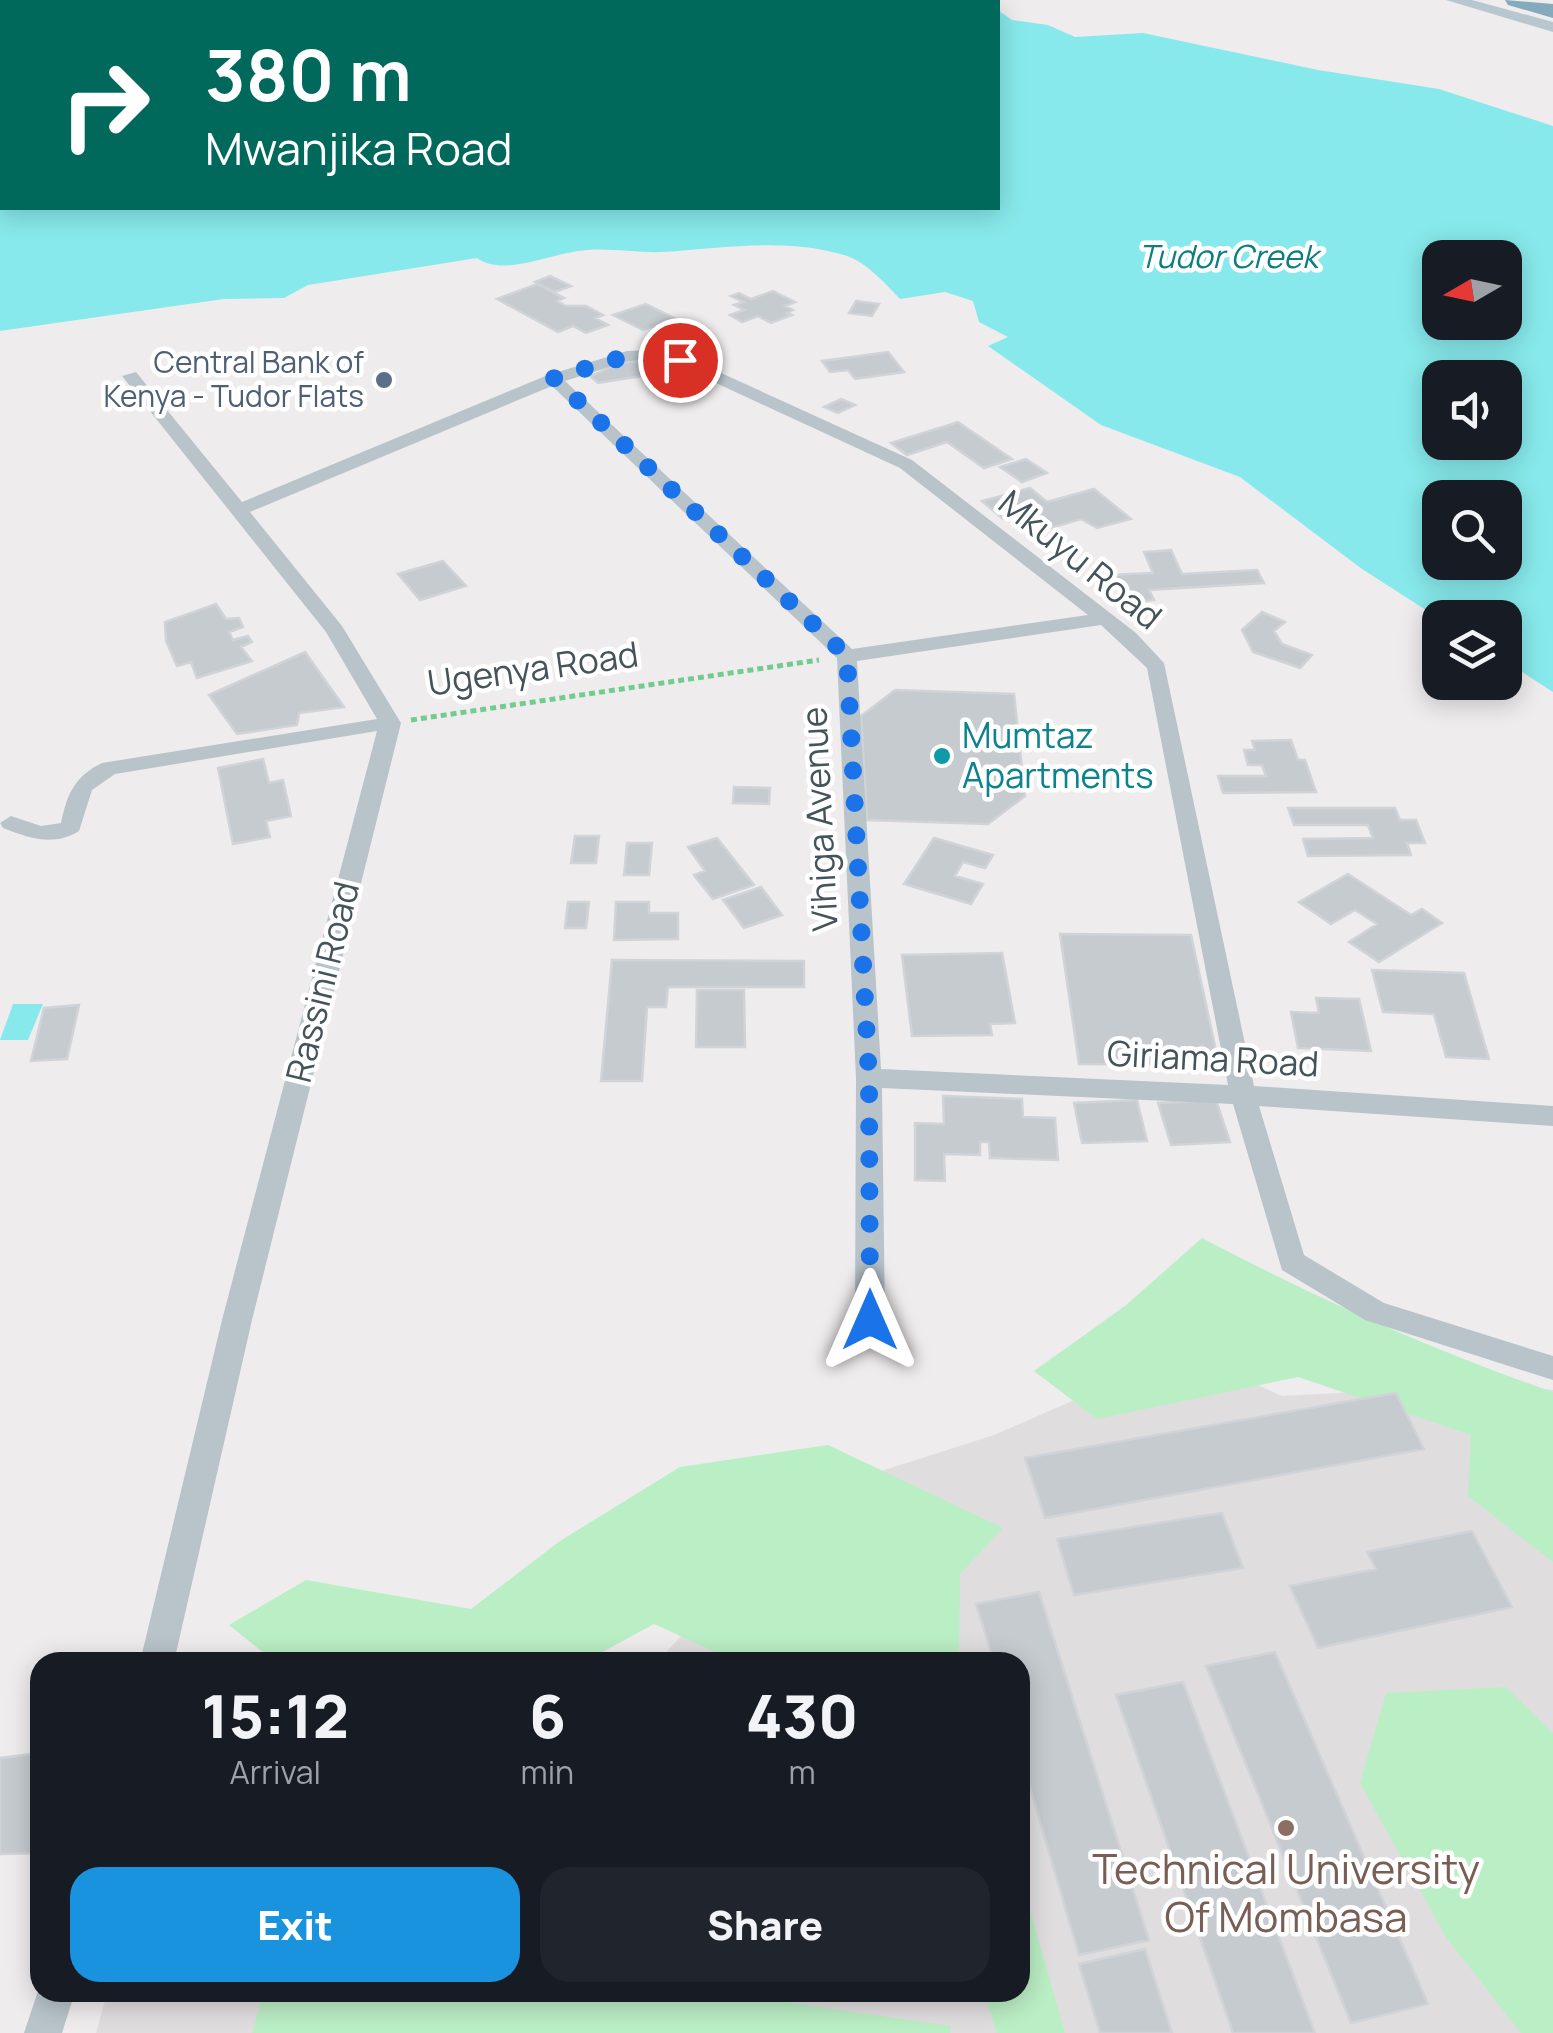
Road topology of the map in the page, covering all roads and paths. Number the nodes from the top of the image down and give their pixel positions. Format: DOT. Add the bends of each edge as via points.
graph roads {
  1 [pos="1454,0"];
  2 [pos="1516,0"];
  3 [pos="1544,0"];
  4 [pos="1553,3"];
  5 [pos="1553,11"];
  6 [pos="1553,27"];
  7 [pos="130,376"];
  8 [pos="554,378"];
  9 [pos="236,511"];
  10 [pos="1105,618"];
  11 [pos="847,656"];
  12 [pos="390,723"];
  13 [pos="11,824"];
  14 [pos="869,1078"];
  15 [pos="1244,1095"];
  16 [pos="1553,1116"];
  17 [pos="870,1320"];
  18 [pos="1553,1368"];
  19 [pos="159,1652"];
  20 [pos="53,2002"];
  21 [pos="43,2033"];
  1 -- 6 [label="main road"];
  2 -- 5 [label="highway"];
  3 -- 4 [label="highway"];
  7 -- 9 [label="street"];
  8 -- 9 [label="street"];
  8 -- 10 [label="street, Mkuyu Road" via="627,356 680,360 906,464"];
  8 -- 11 [label="street, Vihiga Avenue"];
  9 -- 12 [label="street" via="335,630"];
  10 -- 11 [label="street"];
  10 -- 15 [label="street, Mkuyu Road" via="1157,667"];
  11 -- 12 [label="path, Ugenya Road"];
  11 -- 14 [label="street, Vihiga Avenue"];
  12 -- 13 [label="street, Ugenya Road" via="110,768 76,792 64,832 38,834"];
  12 -- 19 [label="street, Rassini Road" via="236,1320"];
  14 -- 15 [label="street, Giriama Road"];
  14 -- 17 [label="street, Vihiga Avenue"];
  15 -- 16 [label="street, Giriama Road"];
  15 -- 18 [label="street, Mkuyu Road" via="1292,1262 1375,1312"];
  20 -- 21 [label="street"];
}
